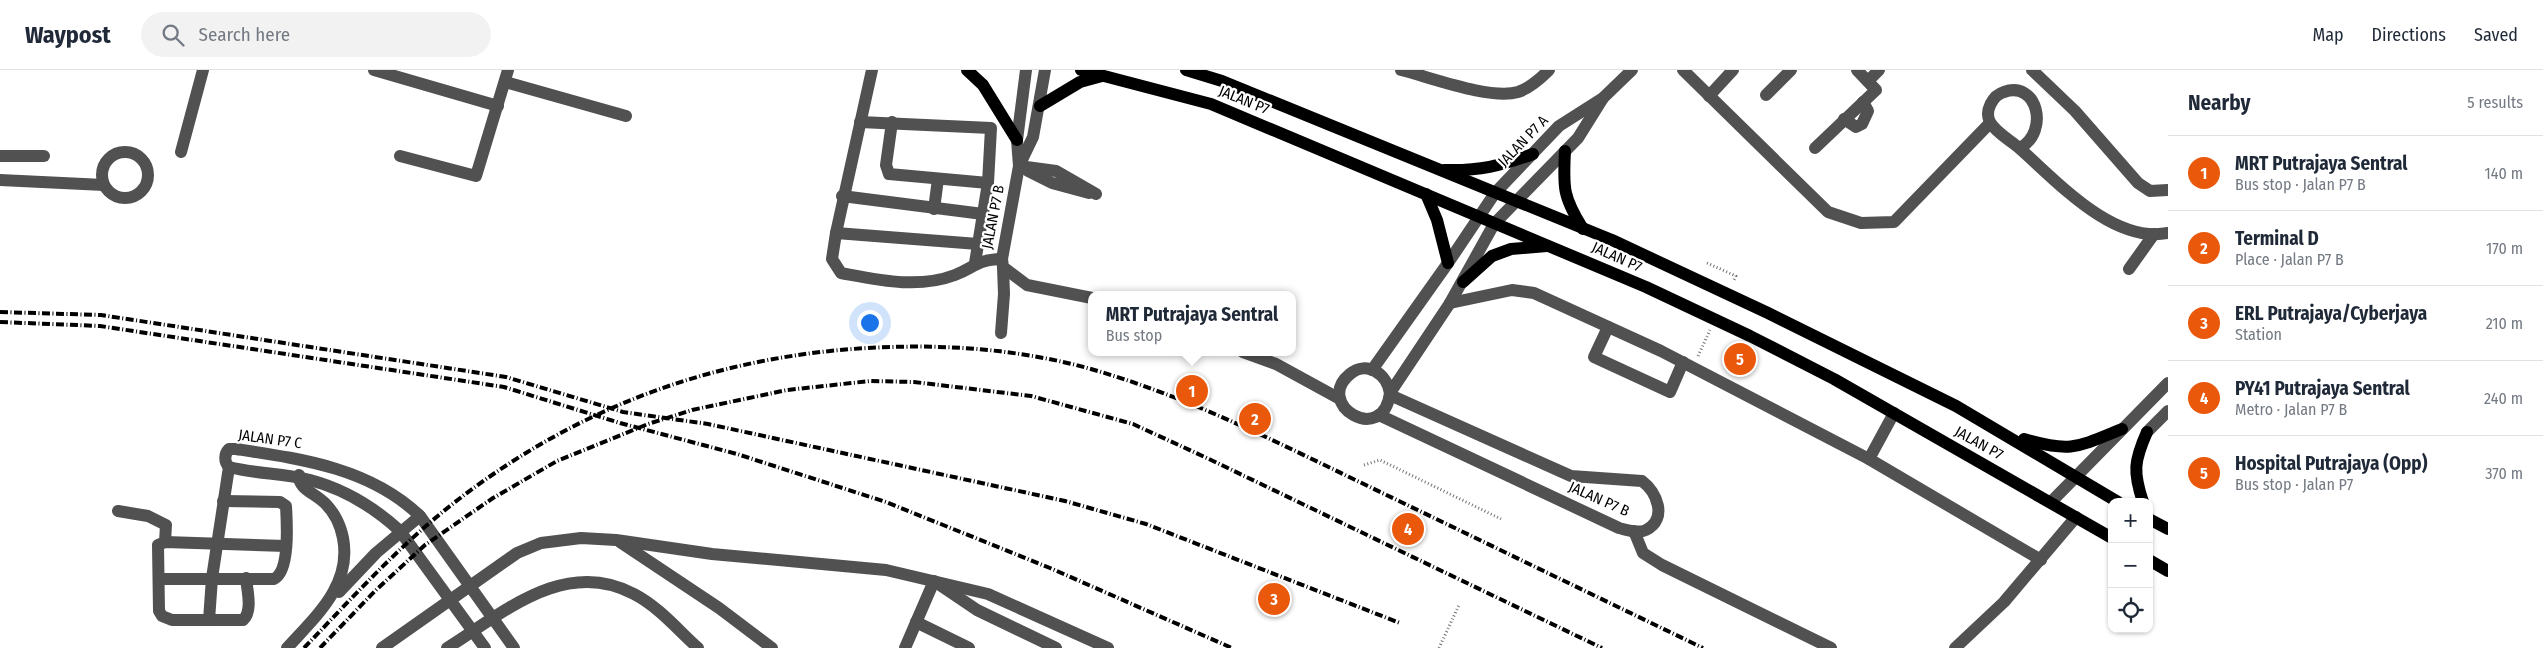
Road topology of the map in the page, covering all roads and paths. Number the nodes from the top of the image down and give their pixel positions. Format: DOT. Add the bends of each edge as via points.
graph roads {
  1 [pos="203,70"];
  2 [pos="374,70"];
  3 [pos="872,70"];
  4 [pos="967,70"];
  5 [pos="1026,70"];
  6 [pos="1045,70"];
  7 [pos="1081,70"];
  8 [pos="1186,70"];
  9 [pos="1401,70"];
  10 [pos="1549,70"];
  11 [pos="1632,70"];
  12 [pos="1683,70"];
  13 [pos="1733,70"];
  14 [pos="1791,70"];
  15 [pos="1857,70"];
  16 [pos="1879,70"];
  17 [pos="2032,70"];
  18 [pos="1105,75"];
  19 [pos="507,76"];
  20 [pos="1868,81"];
  21 [pos="2049,86"];
  22 [pos="1766,95"];
  23 [pos="1709,96"];
  24 [pos="1603,98"];
  25 [pos="2034,103"];
  26 [pos="498,106"];
  27 [pos="1040,106"];
  28 [pos="626,116"];
  29 [pos="860,122"];
  30 [pos="892,122"];
  31 [pos="1990,123"];
  32 [pos="1017,140"];
  33 [pos="1815,148"];
  34 [pos="2020,148"];
  35 [pos="1565,151"];
  36 [pos="181,152"];
  37 [pos="1533,154"];
  38 [pos="0,156"];
  39 [pos="44,156"];
  40 [pos="400,156"];
  41 [pos="1019,166"];
  42 [pos="1437,170"];
  43 [pos="938,179"];
  44 [pos="0,180"];
  45 [pos="988,183"];
  46 [pos="104,185"];
  47 [pos="2168,190"];
  48 [pos="1494,193"];
  49 [pos="1426,194"];
  50 [pos="842,196"];
  51 [pos="1514,201"];
  52 [pos="934,209"];
  53 [pos="983,214"];
  54 [pos="1478,218"];
  55 [pos="1494,224"];
  56 [pos="1583,229"];
  57 [pos="836,233"];
  58 [pos="2168,233"];
  59 [pos="2154,234"];
  60 [pos="978,244"];
  61 [pos="1550,246"];
  62 [pos="975,263"];
  63 [pos="1002,263"];
  64 [pos="1448,263"];
  65 [pos="1707,263"];
  66 [pos="2129,269"];
  67 [pos="1736,276"];
  68 [pos="1463,282"];
  69 [pos="1088,297"];
  70 [pos="1450,303"];
  71 [pos="1608,327"];
  72 [pos="1001,333"];
  73 [pos="1254,356"];
  74 [pos="1683,362"];
  75 [pos="1372,370"];
  76 [pos="2168,383"];
  77 [pos="1390,394"];
  78 [pos="1340,399"];
  79 [pos="1956,406"];
  80 [pos="2168,411"];
  81 [pos="1894,414"];
  82 [pos="1379,415"];
  83 [pos="2122,429"];
  84 [pos="2147,432"];
  85 [pos="1869,459"];
  86 [pos="304,460"];
  87 [pos="1364,465"];
  88 [pos="229,467"];
  89 [pos="299,478"];
  90 [pos="2075,478"];
  91 [pos="2111,498"];
  92 [pos="2142,498"];
  93 [pos="223,501"];
  94 [pos="2051,502"];
  95 [pos="118,511"];
  96 [pos="420,516"];
  97 [pos="2076,517"];
  98 [pos="1500,519"];
  99 [pos="2153,521"];
  100 [pos="2168,529"];
  101 [pos="400,531"];
  102 [pos="1634,531"];
  103 [pos="2108,536"];
  104 [pos="616,540"];
  105 [pos="165,542"];
  106 [pos="218,544"];
  107 [pos="286,546"];
  108 [pos="2041,560"];
  109 [pos="2158,565"];
  110 [pos="212,578"];
  111 [pos="246,578"];
  112 [pos="2168,578"];
  113 [pos="160,579"];
  114 [pos="934,581"];
  115 [pos="1459,606"];
  116 [pos="318,614"];
  117 [pos="209,620"];
  118 [pos="916,622"];
  119 [pos="385,646"];
  120 [pos="287,648"];
  121 [pos="447,648"];
  122 [pos="485,648"];
  123 [pos="514,648"];
  124 [pos="697,648"];
  125 [pos="772,648"];
  126 [pos="905,648"];
  127 [pos="969,648"];
  128 [pos="1056,648"];
  129 [pos="1108,648"];
  130 [pos="1439,648"];
  131 [pos="1831,648"];
  132 [pos="1955,648"];
  1 -- 36 [label="street"];
  2 -- 26 [label="street"];
  3 -- 29 [label="street"];
  4 -- 32 [label="main road" via="983,85"];
  5 -- 32 [label="street, JALAN P7 B"];
  6 -- 27 [label="street, JALAN P7 B"];
  7 -- 18 [label="main road, JALAN P7"];
  8 -- 42 [label="main road, JALAN P7" via="1222,81"];
  9 -- 10 [label="street" via="1490,93 1506,94 1525,89"];
  11 -- 24 [label="street, JALAN P7 A"];
  12 -- 23 [label="street"];
  13 -- 23 [label="street"];
  14 -- 22 [label="street"];
  15 -- 20 [label="street"];
  16 -- 20 [label="street"];
  17 -- 21 [label="street"];
  18 -- 27 [label="main road" via="1080,82"];
  18 -- 49 [label="main road, JALAN P7" via="1211,104"];
  19 -- 26 [label="street"];
  19 -- 28 [label="street"];
  20 -- 33 [label="street" via="1876,90 1863,102 1868,110 1862,124 1856,127 1844,119"];
  21 -- 25 [label="street"];
  21 -- 47 [label="street" via="2138,184 2150,191"];
  23 -- 31 [label="street" via="1828,212 1861,223 1894,222"];
  24 -- 35 [label="street, JALAN P7 A" via="1578,138"];
  24 -- 37 [label="street, JALAN P7 A" via="1559,126"];
  25 -- 31 [label="street" via="2021,92 2003,92 1990,105"];
  25 -- 34 [label="street" via="2038,114 2036,130 2027,144"];
  26 -- 40 [label="street" via="476,176"];
  27 -- 41 [label="street, JALAN P7 B" via="1033,137"];
  29 -- 30 [label="street"];
  29 -- 50 [label="street"];
  30 -- 43 [label="street" via="886,165 889,174"];
  30 -- 45 [label="street" via="991,128"];
  31 -- 34 [label="street"];
  32 -- 41 [label="street, JALAN P7 B"];
  34 -- 59 [label="street" via="2103,218 2132,230"];
  35 -- 51 [label="street, JALAN P7 A"];
  35 -- 56 [label="main road" via="1563,181 1568,205"];
  37 -- 42 [label="main road" via="1475,171"];
  37 -- 48 [label="street, JALAN P7 A"];
  38 -- 39 [label="street"];
  41 -- 41 [label="street" via="1056,172 1096,194 1052,183"];
  41 -- 63 [label="street, JALAN P7 B"];
  42 -- 48 [label="main road, JALAN P7"];
  43 -- 45 [label="street"];
  43 -- 52 [label="street"];
  44 -- 46 [label="street"];
  45 -- 53 [label="street"];
  48 -- 51 [label="main road, JALAN P7"];
  48 -- 54 [label="street, JALAN P7 A"];
  49 -- 54 [label="main road, JALAN P7"];
  49 -- 64 [label="main road" via="1437,220"];
  50 -- 52 [label="street"];
  50 -- 57 [label="street"];
  51 -- 55 [label="street, JALAN P7 A"];
  51 -- 56 [label="main road, JALAN P7"];
  52 -- 53 [label="street"];
  53 -- 60 [label="street"];
  54 -- 55 [label="main road, JALAN P7"];
  54 -- 64 [label="street"];
  55 -- 61 [label="main road, JALAN P7"];
  55 -- 68 [label="street"];
  56 -- 79 [label="main road, JALAN P7" via="1808,332"];
  57 -- 60 [label="street"];
  57 -- 62 [label="street" via="832,259 841,273 910,284 955,275"];
  58 -- 59 [label="street"];
  59 -- 66 [label="street"];
  60 -- 62 [label="street"];
  61 -- 68 [label="main road" via="1511,249 1492,256"];
  61 -- 81 [label="main road, JALAN P7" via="1750,336"];
  62 -- 63 [label="street" via="983,260"];
  63 -- 69 [label="street, JALAN P7 B" via="1027,285"];
  63 -- 72 [label="street"];
  64 -- 75 [label="street"];
  65 -- 67 [label="path"];
  68 -- 70 [label="street"];
  70 -- 71 [label="street" via="1512,290 1534,293"];
  70 -- 77 [label="street"];
  71 -- 74 [label="street"];
  71 -- 74 [label="street" via="1594,357 1670,392"];
  73 -- 78 [label="street, JALAN P7 B" via="1321,386"];
  74 -- 85 [label="street"];
  75 -- 77 [label="street" via="1383,376"];
  75 -- 78 [label="street" via="1352,372 1340,388"];
  76 -- 83 [label="street"];
  77 -- 82 [label="street" via="1387,406"];
  77 -- 102 [label="street, JALAN P7 B" via="1571,476 1642,481 1652,488 1658,501 1658,514 1653,525"];
  78 -- 82 [label="street, JALAN P7 B" via="1344,409 1353,416 1363,419"];
  79 -- 83 [label="main road" via="2011,435 2057,447 2079,447"];
  79 -- 90 [label="main road, JALAN P7"];
  80 -- 84 [label="street"];
  81 -- 85 [label="street"];
  81 -- 94 [label="main road, JALAN P7"];
  82 -- 102 [label="street, JALAN P7 B" via="1619,528"];
  83 -- 90 [label="street"];
  84 -- 92 [label="main road" via="2136,456 2135,475"];
  85 -- 108 [label="street"];
  86 -- 88 [label="street, JALAN P7 C" via="229,449 225,460"];
  86 -- 89 [label="street"];
  86 -- 96 [label="street, JALAN P7 C" via="356,475 385,488"];
  87 -- 98 [label="path" via="1380,460"];
  88 -- 89 [label="street"];
  88 -- 93 [label="street"];
  89 -- 101 [label="street" via="349,495"];
  89 -- 116 [label="street" via="303,486 332,512 341,529 344,547 341,579"];
  90 -- 91 [label="main road, JALAN P7"];
  90 -- 94 [label="street"];
  93 -- 106 [label="street"];
  93 -- 107 [label="street" via="280,502 286,506"];
  94 -- 97 [label="main road, JALAN P7"];
  95 -- 105 [label="street" via="148,516 166,525"];
  96 -- 101 [label="street"];
  96 -- 123 [label="street, JALAN P7 C"];
  97 -- 103 [label="main road, JALAN P7"];
  97 -- 108 [label="street"];
  99 -- 100 [label="main road"];
  101 -- 116 [label="street"];
  101 -- 122 [label="street"];
  102 -- 131 [label="street" via="1642,553 1662,566"];
  104 -- 114 [label="street" via="712,554 886,570"];
  104 -- 119 [label="street" via="581,538 541,543 517,553"];
  104 -- 125 [label="street" via="719,608"];
  105 -- 106 [label="street"];
  105 -- 113 [label="street" via="158,545"];
  106 -- 107 [label="street"];
  106 -- 110 [label="street"];
  107 -- 111 [label="street" via="279,576 274,579"];
  108 -- 132 [label="street" via="2004,602"];
  109 -- 112 [label="main road"];
  110 -- 111 [label="street"];
  110 -- 113 [label="street"];
  110 -- 117 [label="street"];
  111 -- 117 [label="street" via="247,616 242,620"];
  113 -- 117 [label="street" via="159,611 162,616 172,620"];
  114 -- 118 [label="street"];
  114 -- 128 [label="street" via="977,610"];
  114 -- 129 [label="street" via="988,594"];
  115 -- 130 [label="path"];
  116 -- 120 [label="street"];
  118 -- 126 [label="street"];
  118 -- 127 [label="street"];
  121 -- 124 [label="street" via="536,593 558,584 589,582 614,586 634,594 656,609"];
}
